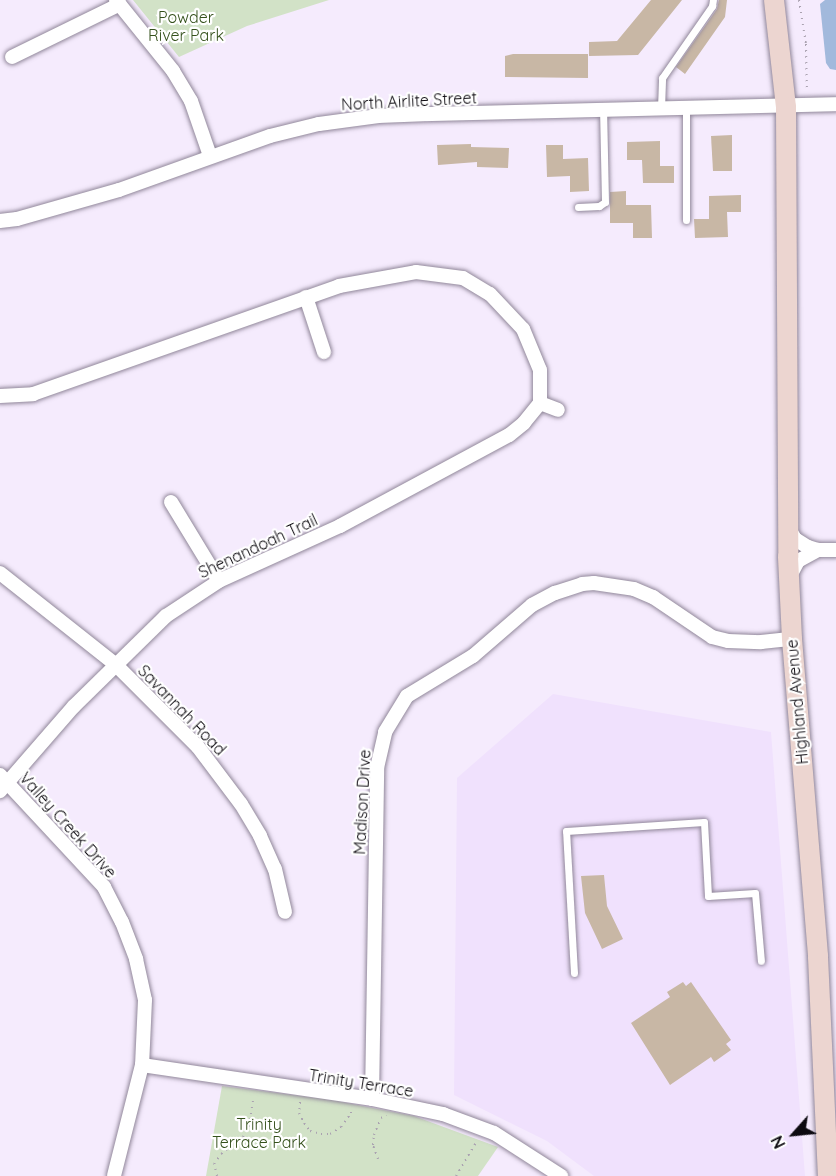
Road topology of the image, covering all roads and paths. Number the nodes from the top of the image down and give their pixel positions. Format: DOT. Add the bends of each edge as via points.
graph roads {
  1 [pos="713,0"];
  2 [pos="774,0"];
  3 [pos="799,0"];
  4 [pos="118,2"];
  5 [pos="12,57"];
  6 [pos="805,91"];
  7 [pos="836,104"];
  8 [pos="786,107"];
  9 [pos="661,109"];
  10 [pos="686,109"];
  11 [pos="603,110"];
  12 [pos="210,156"];
  13 [pos="578,207"];
  14 [pos="686,220"];
  15 [pos="0,221"];
  16 [pos="306,297"];
  17 [pos="324,352"];
  18 [pos="0,396"];
  19 [pos="540,403"];
  20 [pos="558,410"];
  21 [pos="171,502"];
  22 [pos="788,526"];
  23 [pos="818,550"];
  24 [pos="836,550"];
  25 [pos="0,573"];
  26 [pos="789,579"];
  27 [pos="219,581"];
  28 [pos="792,639"];
  29 [pos="115,664"];
  30 [pos="3,783"];
  31 [pos="285,912"];
  32 [pos="761,961"];
  33 [pos="574,972"];
  34 [pos="142,1065"];
  35 [pos="254,1082"];
  36 [pos="301,1090"];
  37 [pos="352,1097"];
  38 [pos="372,1099"];
  39 [pos="401,1105"];
  40 [pos="482,1130"];
  41 [pos="378,1159"];
  42 [pos="114,1176"];
  43 [pos="217,1176"];
  44 [pos="456,1176"];
  45 [pos="561,1176"];
  46 [pos="828,1176"];
  1 -- 9 [label="lane" via="662,78"];
  2 -- 8 [label="main road, Highland Avenue"];
  3 -- 6 [label="path" via="806,44"];
  4 -- 5 [label="street"];
  4 -- 12 [label="street" via="173,71 194,110"];
  7 -- 8 [label="street, North Airlite Street"];
  8 -- 10 [label="street, North Airlite Street"];
  8 -- 22 [label="main road, Highland Avenue"];
  9 -- 10 [label="street, North Airlite Street"];
  9 -- 11 [label="street, North Airlite Street"];
  10 -- 14 [label="lane"];
  11 -- 12 [label="street, North Airlite Street" via="378,116 319,124"];
  11 -- 13 [label="lane" via="605,202"];
  12 -- 15 [label="street, North Airlite Street" via="119,190"];
  16 -- 17 [label="street"];
  16 -- 18 [label="street" via="33,394"];
  16 -- 19 [label="street" via="399,274 416,272 463,278 490,294 523,329 540,370"];
  19 -- 20 [label="street"];
  19 -- 27 [label="street, Shenandoah Trail" via="524,423 492,445 340,526"];
  21 -- 27 [label="street"];
  22 -- 23 [label="street" via="795,539"];
  22 -- 26 [label="main road, Highland Avenue"];
  23 -- 24 [label="street"];
  23 -- 26 [label="street" via="798,561"];
  25 -- 29 [label="street, Savannah Road"];
  26 -- 28 [label="main road, Highland Avenue"];
  27 -- 29 [label="street, Shenandoah Trail" via="166,616"];
  28 -- 38 [label="street, Madison Drive" via="761,642 712,637 653,597 634,589 582,584 532,605 472,656 407,696 385,732 377,768"];
  28 -- 46 [label="main road, Highland Avenue" via="818,957"];
  29 -- 30 [label="street, Shenandoah Trail"];
  29 -- 31 [label="street, Savannah Road" via="198,747 241,804 275,869"];
  30 -- 34 [label="street, Valley Creek Drive" via="104,887 122,922 145,1000"];
  32 -- 33 [label="lane" via="755,893 708,896 704,822 566,831"];
  34 -- 35 [label="street, Trinity Terrace"];
  34 -- 42 [label="street, Valley Creek Drive"];
  35 -- 36 [label="street, Trinity Terrace"];
  35 -- 43 [label="path" via="249,1126 243,1137 214,1164"];
  36 -- 37 [label="street, Trinity Terrace"];
  36 -- 37 [label="path" via="299,1113 310,1131 321,1134 341,1127 351,1113"];
  37 -- 38 [label="street, Trinity Terrace"];
  38 -- 39 [label="street, Trinity Terrace"];
  39 -- 40 [label="street, Trinity Terrace" via="444,1114"];
  39 -- 41 [label="path" via="381,1118 373,1145"];
  40 -- 44 [label="path"];
  40 -- 45 [label="street, Trinity Terrace" via="494,1133"];
}
